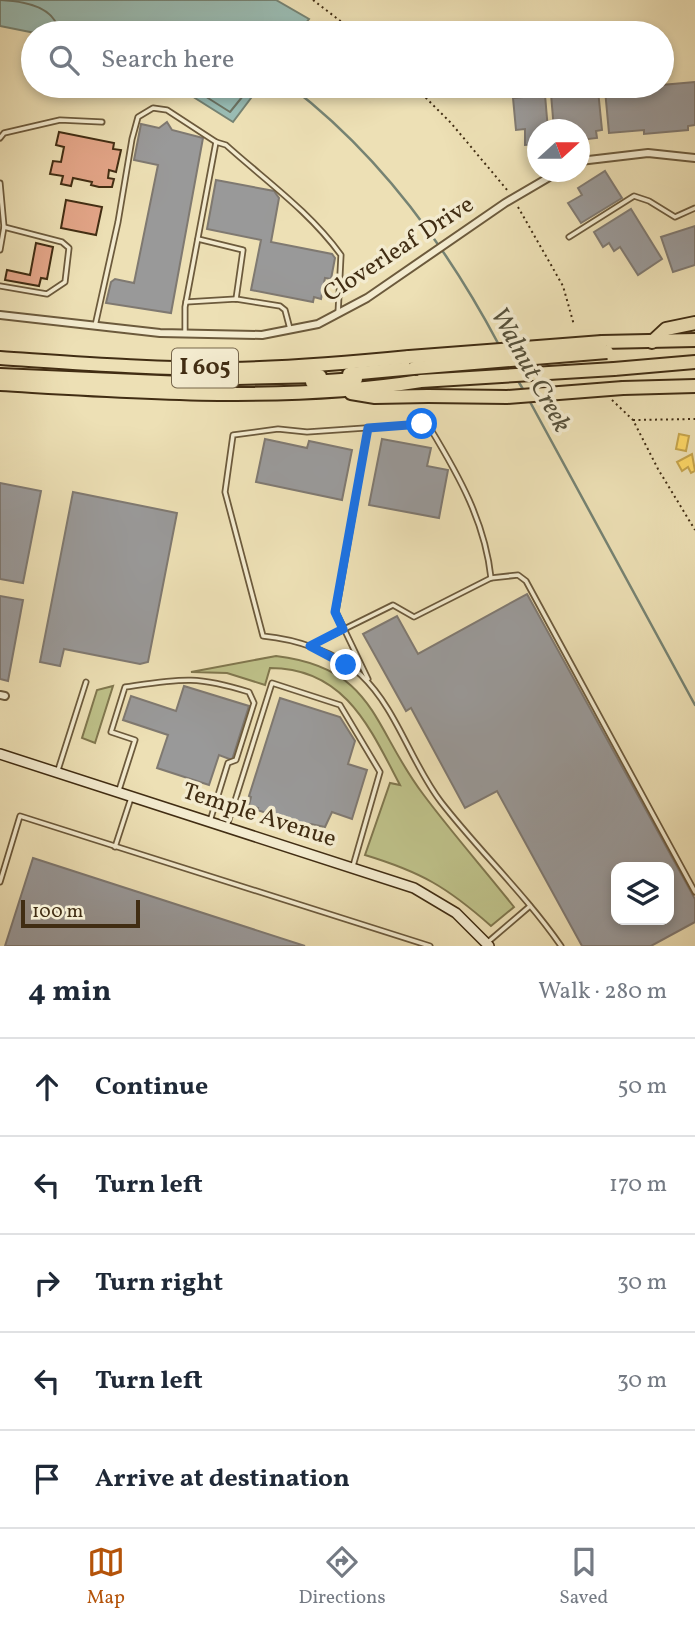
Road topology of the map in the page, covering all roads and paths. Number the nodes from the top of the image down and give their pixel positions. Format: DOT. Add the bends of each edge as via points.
graph roads {
  1 [pos="313,0"];
  2 [pos="340,21"];
  3 [pos="426,98"];
  4 [pos="102,122"];
  5 [pos="0,138"];
  6 [pos="216,142"];
  7 [pos="695,158"];
  8 [pos="590,160"];
  9 [pos="541,182"];
  10 [pos="0,183"];
  11 [pos="508,191"];
  12 [pos="518,207"];
  13 [pos="695,208"];
  14 [pos="4,227"];
  15 [pos="569,237"];
  16 [pos="198,239"];
  17 [pos="0,248"];
  18 [pos="0,286"];
  19 [pos="236,299"];
  20 [pos="186,302"];
  21 [pos="0,315"];
  22 [pos="338,315"];
  23 [pos="695,323"];
  24 [pos="574,325"];
  25 [pos="95,326"];
  26 [pos="291,331"];
  27 [pos="185,334"];
  28 [pos="695,340"];
  29 [pos="652,342"];
  30 [pos="0,358"];
  31 [pos="695,362"];
  32 [pos="412,363"];
  33 [pos="0,369"];
  34 [pos="0,375"];
  35 [pos="419,382"];
  36 [pos="0,384"];
  37 [pos="695,384"];
  38 [pos="333,390"];
  39 [pos="612,400"];
  40 [pos="695,419"];
  41 [pos="633,420"];
  42 [pos="368,428"];
  43 [pos="695,530"];
  44 [pos="491,578"];
  45 [pos="343,629"];
  46 [pos="310,646"];
  47 [pos="86,682"];
  48 [pos="370,685"];
  49 [pos="0,754"];
  50 [pos="58,772"];
  51 [pos="118,792"];
  52 [pos="132,796"];
  53 [pos="210,821"];
  54 [pos="227,826"];
  55 [pos="116,846"];
  56 [pos="353,866"];
  57 [pos="0,882"];
  58 [pos="695,892"];
  59 [pos="531,905"];
  60 [pos="487,945"];
  61 [pos="430,946"];
  62 [pos="561,946"];
  1 -- 2 [label="path"];
  3 -- 11 [label="path"];
  4 -- 5 [label="lane" via="60,120"];
  6 -- 16 [label="lane"];
  6 -- 22 [label="lane" via="275,185 341,255"];
  6 -- 25 [label="lane" via="167,110 153,108 138,117"];
  7 -- 8 [label="street" via="648,153"];
  9 -- 22 [label="street, Cloverleaf Drive"];
  10 -- 14 [label="lane"];
  12 -- 24 [label="path" via="563,286"];
  13 -- 15 [label="lane" via="675,217 634,197"];
  14 -- 17 [label="lane"];
  14 -- 18 [label="lane" via="62,242 70,257 65,282 47,294"];
  16 -- 19 [label="lane" via="243,250"];
  16 -- 20 [label="lane"];
  19 -- 20 [label="lane"];
  19 -- 26 [label="lane" via="280,306"];
  20 -- 27 [label="lane"];
  21 -- 25 [label="street, Cloverleaf Drive"];
  22 -- 26 [label="street, Cloverleaf Drive"];
  23 -- 29 [label="highway" via="666,329"];
  25 -- 27 [label="street, Cloverleaf Drive"];
  26 -- 27 [label="street, Cloverleaf Drive"];
  28 -- 29 [label="highway, I 605"];
  29 -- 32 [label="highway, I 605, bridge"];
  30 -- 32 [label="highway, I 605" via="229,369"];
  31 -- 35 [label="highway, I 605, bridge"];
  32 -- 33 [label="highway" via="341,375 192,379"];
  34 -- 35 [label="highway" via="227,385 408,375"];
  35 -- 38 [label="highway, I 605"];
  36 -- 38 [label="highway, I 605" via="145,393"];
  37 -- 38 [label="highway, bridge" via="507,397 375,397"];
  39 -- 41 [label="path"];
  40 -- 41 [label="path"];
  41 -- 43 [label="path"];
  42 -- 44 [label="lane" via="422,424 430,428 465,485 482,530"];
  42 -- 45 [label="lane" via="335,612"];
  42 -- 46 [label="lane" via="241,432 233,435 230,443 225,492 263,636"];
  44 -- 45 [label="lane" via="414,617 394,605"];
  44 -- 58 [label="lane" via="518,575 526,581"];
  45 -- 46 [label="lane"];
  45 -- 48 [label="lane"];
  46 -- 48 [label="lane" via="359,673"];
  47 -- 50 [label="lane"];
  48 -- 59 [label="lane" via="440,801"];
  49 -- 50 [label="main road, Temple Avenue"];
  50 -- 51 [label="main road, Temple Avenue"];
  51 -- 52 [label="main road, Temple Avenue"];
  51 -- 53 [label="lane" via="135,740 111,732 125,688 184,678 249,692 254,703"];
  52 -- 53 [label="main road, Temple Avenue"];
  52 -- 55 [label="lane"];
  53 -- 54 [label="main road, Temple Avenue"];
  54 -- 56 [label="main road, Temple Avenue"];
  54 -- 56 [label="lane" via="272,683 340,705 380,772"];
  55 -- 57 [label="lane" via="20,817"];
  55 -- 61 [label="lane"];
  56 -- 60 [label="main road, Temple Avenue" via="435,899"];
  59 -- 60 [label="lane"];
  59 -- 62 [label="lane"];
}
